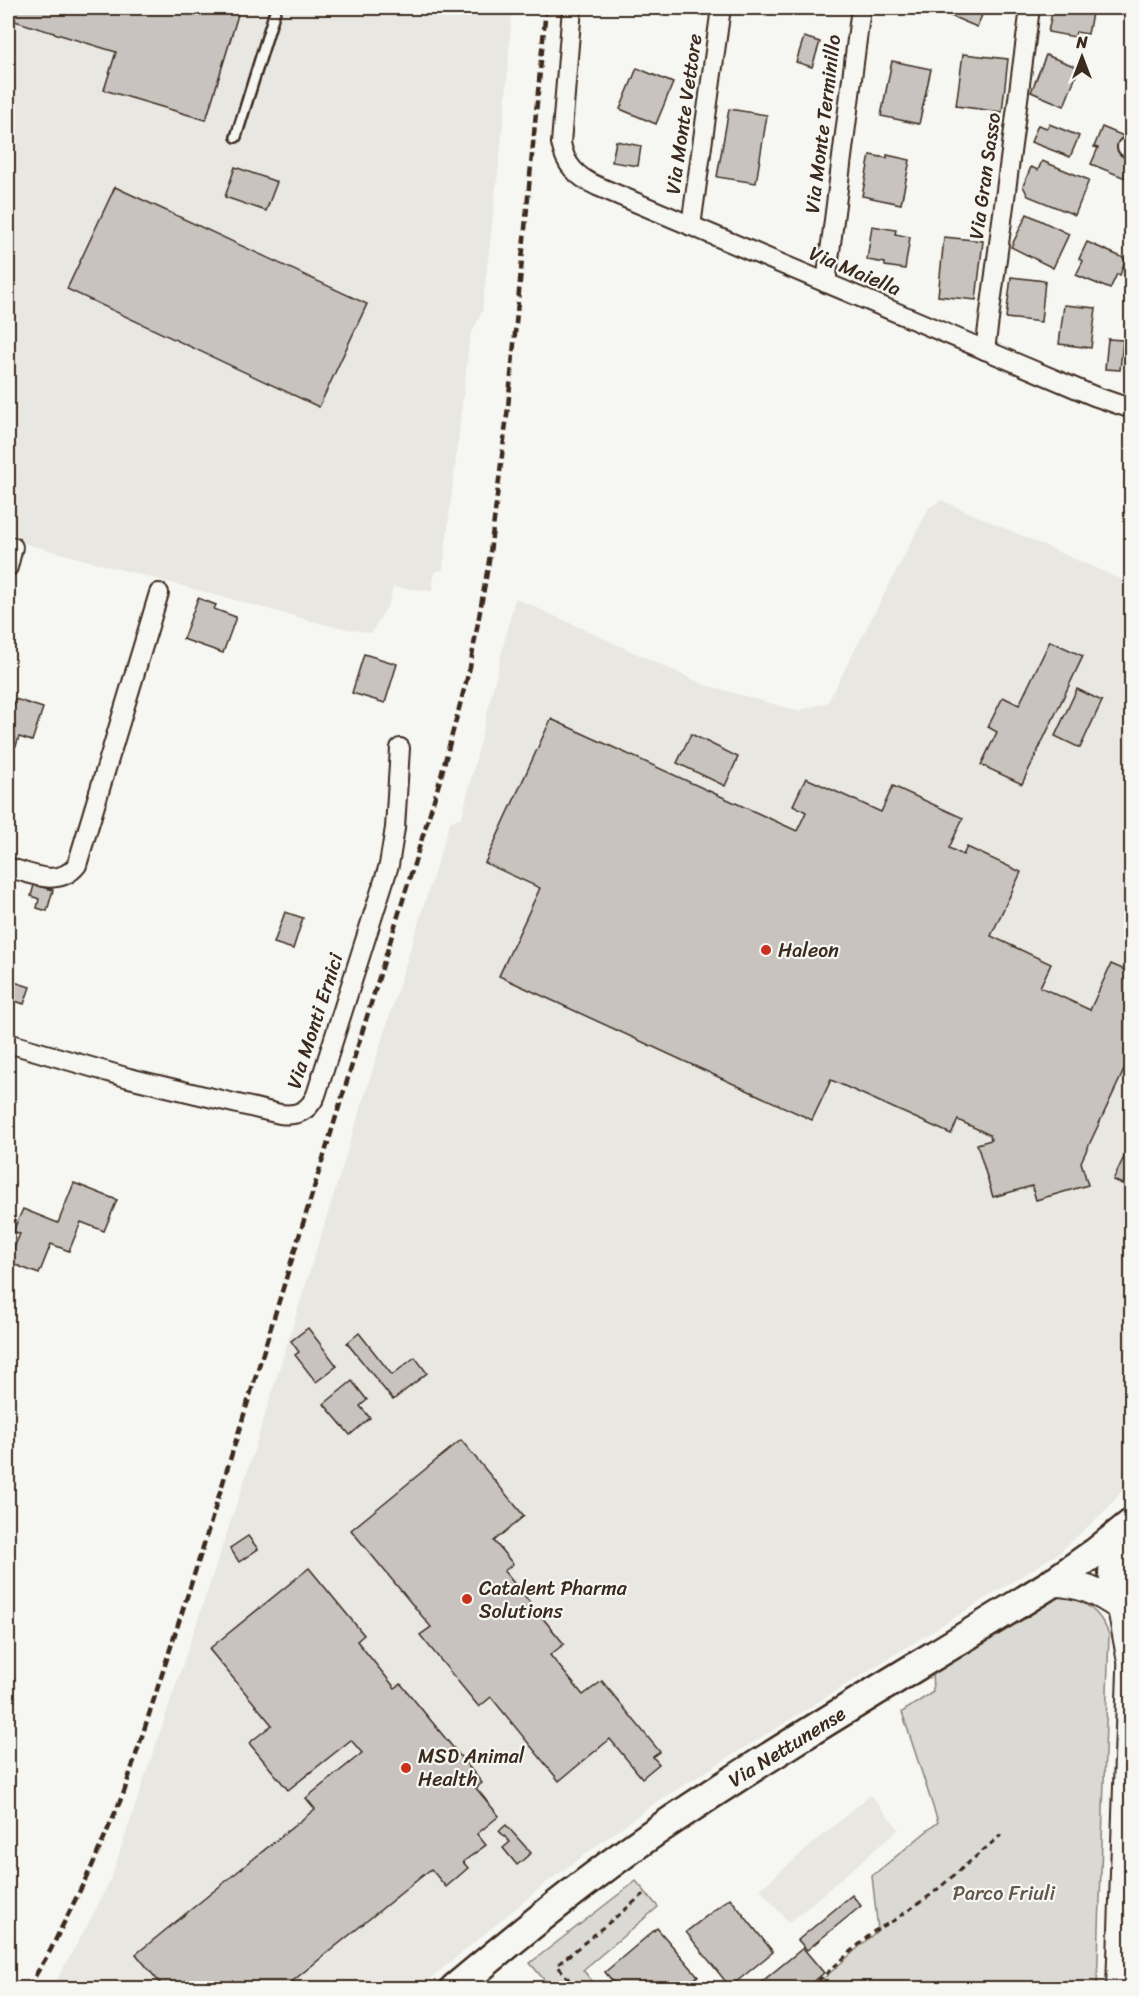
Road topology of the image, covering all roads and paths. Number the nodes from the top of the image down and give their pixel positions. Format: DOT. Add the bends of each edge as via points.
graph roads {
  1 [pos="276,8"];
  2 [pos="572,8"];
  3 [pos="721,8"];
  4 [pos="861,8"];
  5 [pos="1030,8"];
  6 [pos="236,137"];
  7 [pos="691,226"];
  8 [pos="826,283"];
  9 [pos="985,350"];
  10 [pos="1131,409"];
  11 [pos="13,547"];
  12 [pos="8,567"];
  13 [pos="159,593"];
  14 [pos="400,748"];
  15 [pos="8,867"];
  16 [pos="8,1043"];
  17 [pos="1123,1531"];
  18 [pos="1131,1565"];
  19 [pos="1052,1583"];
  20 [pos="1121,1608"];
  21 [pos="1131,1649"];
  22 [pos="1129,1773"];
  23 [pos="1001,1835"];
  24 [pos="644,1894"];
  25 [pos="455,1989"];
  26 [pos="576,1989"];
  27 [pos="810,1989"];
  28 [pos="1120,1989"];
  1 -- 6 [label="lane"];
  2 -- 7 [label="street, Via Maiella" via="561,136 567,163 589,182"];
  3 -- 7 [label="street, Via Monte Vettore"];
  4 -- 8 [label="street, Via Monte Terminillo"];
  5 -- 9 [label="street, Via Gran Sasso"];
  7 -- 8 [label="street, Via Maiella"];
  8 -- 9 [label="street, Via Maiella"];
  9 -- 10 [label="street, Via Maiella"];
  11 -- 12 [label="street"];
  13 -- 15 [label="street" via="77,865 68,874 50,879"];
  14 -- 16 [label="street, Via Monti Ernici" via="387,872 316,1095 306,1110 280,1114 121,1076"];
  17 -- 18 [label="street"];
  17 -- 19 [label="main road, Via Nettunense"];
  17 -- 20 [label="street" via="1112,1574"];
  19 -- 20 [label="street" via="1085,1586"];
  19 -- 25 [label="main road, Via Nettunense" via="659,1829 568,1894"];
  20 -- 21 [label="street"];
  21 -- 22 [label="street"];
  22 -- 28 [label="street"];
  23 -- 27 [label="path" via="932,1894 874,1931"];
  24 -- 26 [label="path" via="557,1965"];
}
